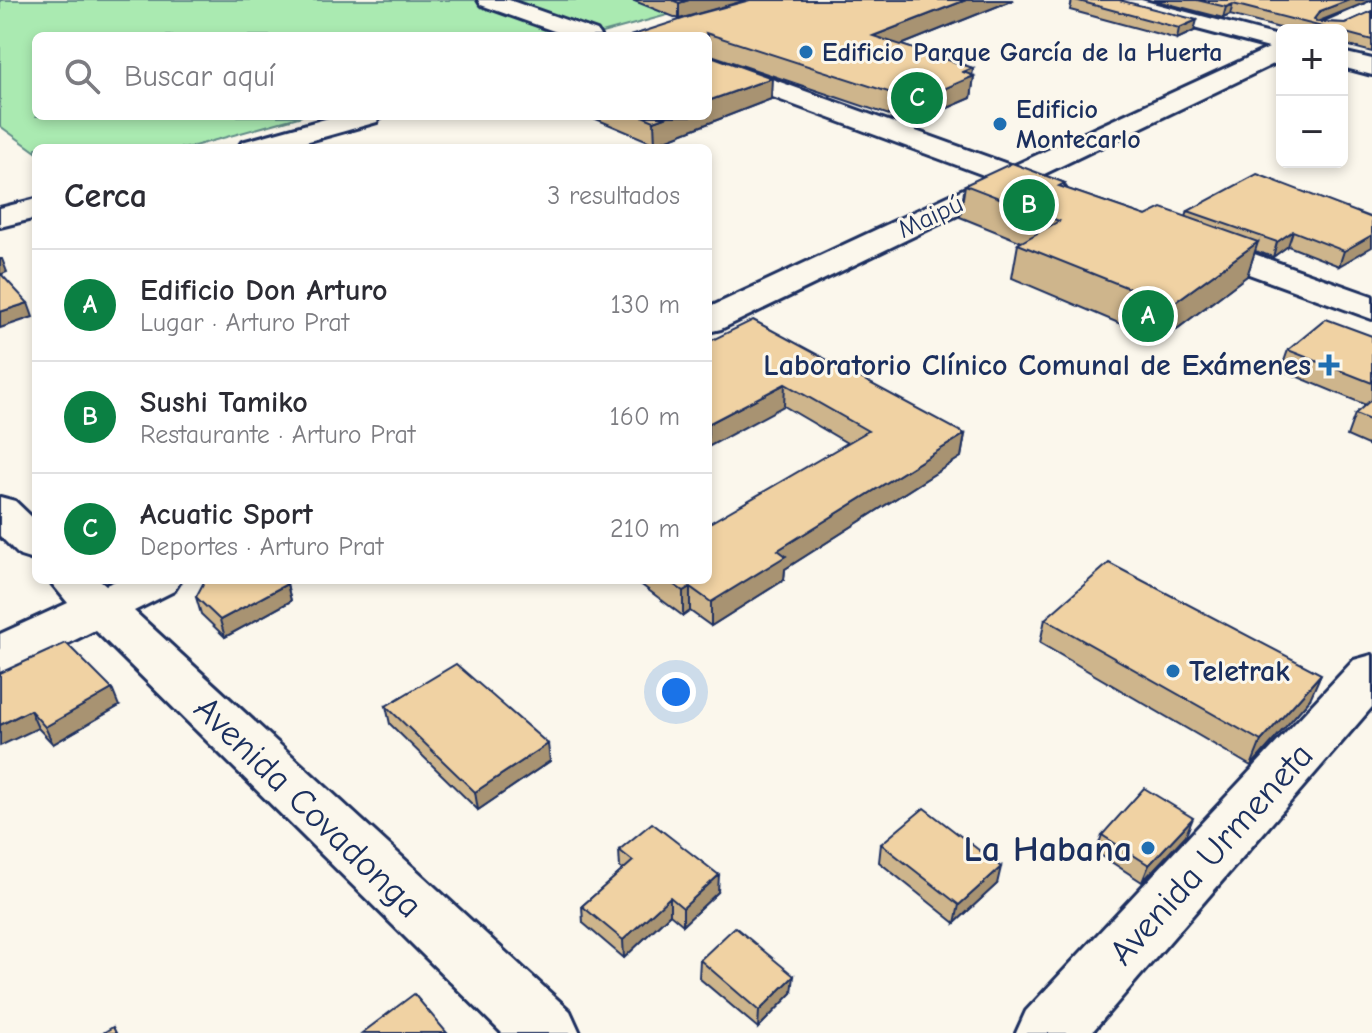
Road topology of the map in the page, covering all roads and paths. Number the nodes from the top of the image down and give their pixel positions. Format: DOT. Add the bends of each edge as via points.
graph roads {
  1 [pos="489,0"];
  2 [pos="1115,0"];
  3 [pos="1372,8"];
  4 [pos="1339,24"];
  5 [pos="578,32"];
  6 [pos="1276,42"];
  7 [pos="1276,54"];
  8 [pos="1348,61"];
  9 [pos="712,65"];
  10 [pos="1372,67"];
  11 [pos="353,120"];
  12 [pos="266,144"];
  13 [pos="1013,176"];
  14 [pos="1073,198"];
  15 [pos="32,209"];
  16 [pos="0,218"];
  17 [pos="1163,231"];
  18 [pos="1372,308"];
  19 [pos="712,319"];
  20 [pos="0,511"];
  21 [pos="32,542"];
  22 [pos="137,584"];
  23 [pos="86,594"];
  24 [pos="0,655"];
  25 [pos="1372,673"];
  26 [pos="547,1033"];
  27 [pos="1049,1033"];
  1 -- 5 [label="street"];
  2 -- 6 [label="street"];
  3 -- 4 [label="street"];
  7 -- 13 [label="street, Maipú"];
  8 -- 10 [label="street"];
  9 -- 13 [label="street"];
  11 -- 12 [label="street"];
  13 -- 14 [label="street"];
  13 -- 19 [label="street, Maipú"];
  15 -- 16 [label="street"];
  17 -- 18 [label="street"];
  20 -- 21 [label="street"];
  22 -- 23 [label="street"];
  23 -- 24 [label="street"];
  23 -- 26 [label="street, Avenida Covadonga"];
  25 -- 27 [label="street, Avenida Urmeneta"];
}
